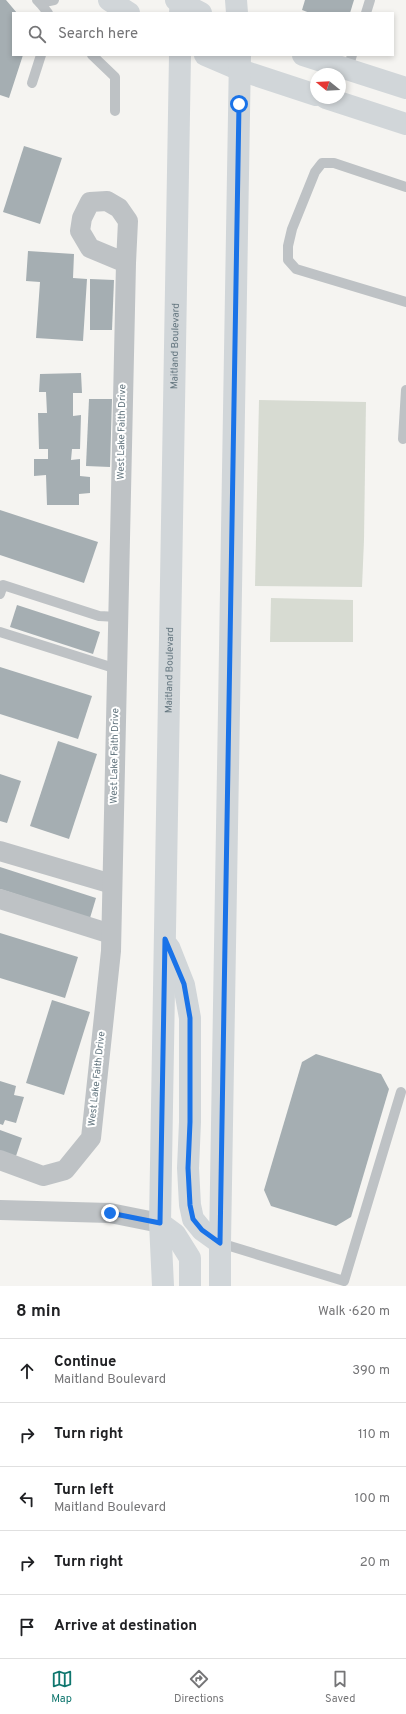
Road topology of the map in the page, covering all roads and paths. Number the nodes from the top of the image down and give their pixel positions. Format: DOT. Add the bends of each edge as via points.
graph roads {
  1 [pos="54,0"];
  2 [pos="109,0"];
  3 [pos="236,0"];
  4 [pos="370,0"];
  5 [pos="39,1"];
  6 [pos="179,4"];
  7 [pos="47,12"];
  8 [pos="127,12"];
  9 [pos="199,12"];
  10 [pos="237,12"];
  11 [pos="366,12"];
  12 [pos="41,56"];
  13 [pos="93,56"];
  14 [pos="180,56"];
  15 [pos="209,56"];
  16 [pos="310,56"];
  17 [pos="350,62"];
  18 [pos="240,63"];
  19 [pos="32,83"];
  20 [pos="406,88"];
  21 [pos="310,92"];
  22 [pos="344,104"];
  23 [pos="116,111"];
  24 [pos="406,124"];
  25 [pos="406,187"];
  26 [pos="126,263"];
  27 [pos="406,302"];
  28 [pos="406,390"];
  29 [pos="403,439"];
  30 [pos="0,594"];
  31 [pos="118,617"];
  32 [pos="0,632"];
  33 [pos="117,669"];
  34 [pos="0,851"];
  35 [pos="112,884"];
  36 [pos="0,899"];
  37 [pos="111,934"];
  38 [pos="165,939"];
  39 [pos="401,1092"];
  40 [pos="0,1160"];
  41 [pos="0,1210"];
  42 [pos="160,1223"];
  43 [pos="220,1243"];
  44 [pos="163,1286"];
  45 [pos="190,1286"];
  46 [pos="220,1286"];
  1 -- 5 [label="lane"];
  2 -- 8 [label="main road"];
  3 -- 10 [label="main road"];
  4 -- 11 [label="lane"];
  5 -- 7 [label="lane"];
  6 -- 9 [label="main road"];
  12 -- 19 [label="lane"];
  13 -- 23 [label="lane" via="115,76"];
  14 -- 38 [label="main road, Maitland Boulevard"];
  15 -- 18 [label="main road"];
  16 -- 17 [label="main road"];
  17 -- 20 [label="main road"];
  18 -- 21 [label="main road"];
  18 -- 43 [label="main road"];
  22 -- 24 [label="main road"];
  25 -- 27 [label="lane" via="334,163 322,163 315,172 292,229 288,246 288,260 296,269"];
  26 -- 31 [label="street, West Lake Faith Drive"];
  28 -- 29 [label="lane"];
  30 -- 31 [label="lane" via="3,585 99,616"];
  31 -- 33 [label="street, West Lake Faith Drive"];
  32 -- 33 [label="lane"];
  33 -- 35 [label="street, West Lake Faith Drive"];
  34 -- 35 [label="street"];
  35 -- 37 [label="street, West Lake Faith Drive"];
  36 -- 37 [label="street"];
  37 -- 40 [label="street, West Lake Faith Drive" via="91,1138 65,1170 43,1176"];
  38 -- 42 [label="main road, Maitland Boulevard"];
  38 -- 43 [label="main road" via="184,984 190,1018 190,1205 193,1219 202,1230"];
  39 -- 43 [label="lane" via="344,1281"];
  41 -- 42 [label="street" via="110,1213"];
  42 -- 44 [label="main road, Maitland Boulevard"];
  42 -- 45 [label="main road" via="175,1234 190,1258"];
  43 -- 46 [label="main road"];
}
